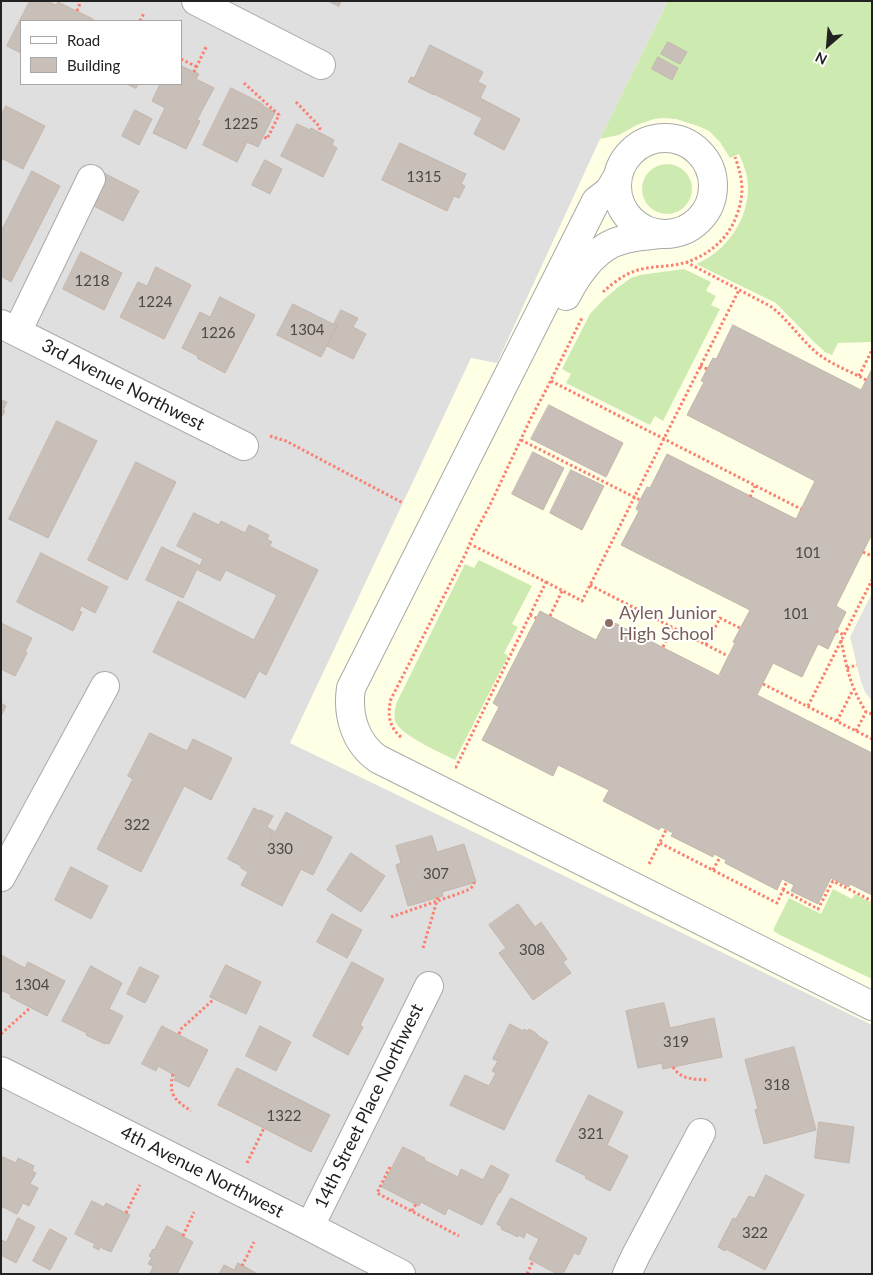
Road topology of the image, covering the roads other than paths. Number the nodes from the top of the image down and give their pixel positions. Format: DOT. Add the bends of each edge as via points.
graph roads {
  1 [pos="196,1"];
  2 [pos="321,65"];
  3 [pos="618,176"];
  4 [pos="91,179"];
  5 [pos="660,234"];
  6 [pos="9,328"];
  7 [pos="242,446"];
  8 [pos="104,686"];
  9 [pos="2,873"];
  10 [pos="429,986"];
  11 [pos="872,990"];
  12 [pos="872,1006"];
  13 [pos="1,1071"];
  14 [pos="701,1134"];
  15 [pos="310,1226"];
  16 [pos="401,1274"];
  17 [pos="627,1274"];
  1 -- 2 [label="street"];
  3 -- 5 [label="street" via="617,192 631,221"];
  3 -- 5 [label="street" via="634,149 648,141 664,138 680,140 695,148 705,160 712,174 714,189 702,218 676,234"];
  3 -- 12 [label="street" via="609,191 596,201 351,688 352,723 365,747 378,759"];
  4 -- 6 [label="street"];
  5 -- 11 [label="street" via="612,244 596,254 574,280 391,640 370,688 365,710 370,730 384,749"];
  6 -- 7 [label="street, 3rd Avenue Northwest"];
  8 -- 9 [label="street"];
  10 -- 15 [label="street, 14th Street Place Northwest"];
  13 -- 15 [label="street, 4th Avenue Northwest"];
  14 -- 17 [label="street"];
  15 -- 16 [label="street, 4th Avenue Northwest"];
}
